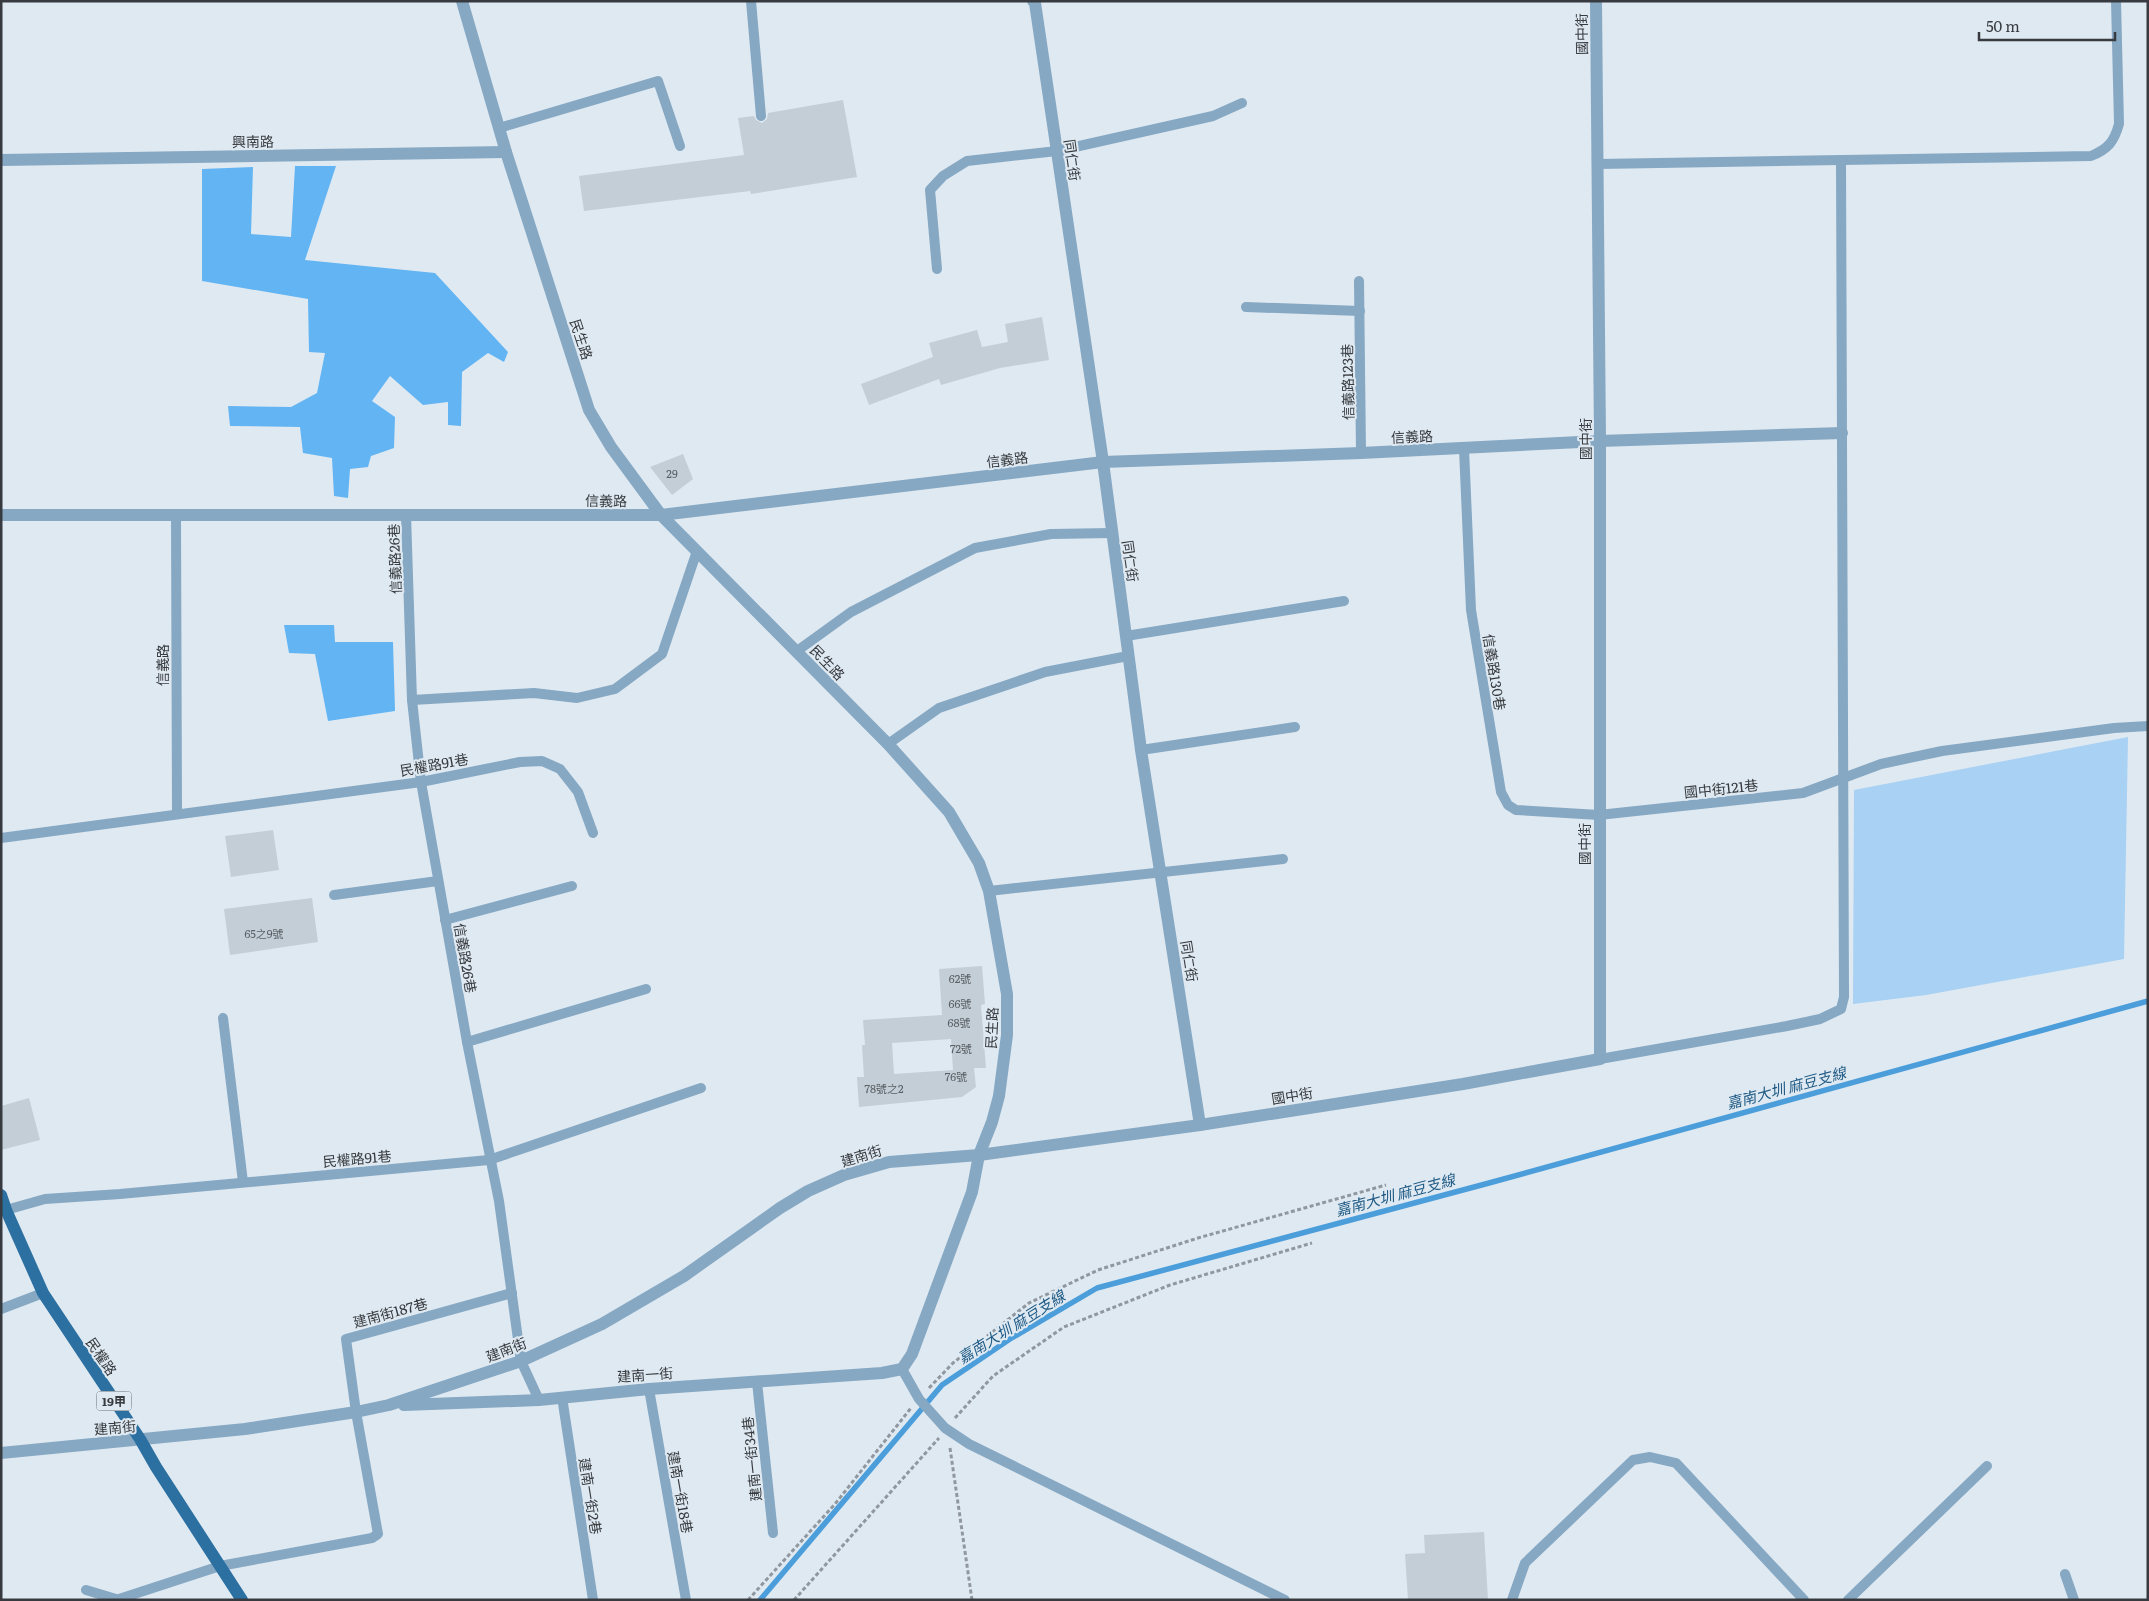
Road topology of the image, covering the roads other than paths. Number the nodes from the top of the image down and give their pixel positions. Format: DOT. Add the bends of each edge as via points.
graph roads {
  1 [pos="462,1"];
  2 [pos="752,1"];
  3 [pos="1033,1"];
  4 [pos="1596,1"];
  5 [pos="2116,1"];
  6 [pos="1242,103"];
  7 [pos="761,116"];
  8 [pos="500,128"];
  9 [pos="680,146"];
  10 [pos="1057,151"];
  11 [pos="506,152"];
  12 [pos="1,160"];
  13 [pos="1841,160"];
  14 [pos="1598,164"];
  15 [pos="937,269"];
  16 [pos="1359,281"];
  17 [pos="1246,308"];
  18 [pos="1360,311"];
  19 [pos="1842,433"];
  20 [pos="1600,441"];
  21 [pos="1464,449"];
  22 [pos="1361,453"];
  23 [pos="1103,462"];
  24 [pos="1,515"];
  25 [pos="406,515"];
  26 [pos="176,516"];
  27 [pos="661,516"];
  28 [pos="1112,533"];
  29 [pos="697,551"];
  30 [pos="1344,602"];
  31 [pos="1126,636"];
  32 [pos="796,652"];
  33 [pos="1128,656"];
  34 [pos="412,700"];
  35 [pos="2148,726"];
  36 [pos="1295,727"];
  37 [pos="888,744"];
  38 [pos="1141,750"];
  39 [pos="1843,777"];
  40 [pos="421,782"];
  41 [pos="177,814"];
  42 [pos="1599,815"];
  43 [pos="593,832"];
  44 [pos="1,838"];
  45 [pos="1283,859"];
  46 [pos="1161,872"];
  47 [pos="438,881"];
  48 [pos="572,886"];
  49 [pos="989,891"];
  50 [pos="334,895"];
  51 [pos="445,920"];
  52 [pos="646,989"];
  53 [pos="223,1018"];
  54 [pos="467,1042"];
  55 [pos="1600,1059"];
  56 [pos="701,1088"];
  57 [pos="1200,1125"];
  58 [pos="979,1155"];
  59 [pos="489,1160"];
  60 [pos="243,1182"];
  61 [pos="1,1195"];
  62 [pos="6,1210"];
  63 [pos="43,1293"];
  64 [pos="512,1293"];
  65 [pos="1,1309"];
  66 [pos="521,1361"];
  67 [pos="902,1369"];
  68 [pos="756,1382"];
  69 [pos="649,1389"];
  70 [pos="562,1397"];
  71 [pos="539,1400"];
  72 [pos="390,1405"];
  73 [pos="356,1412"];
  74 [pos="140,1440"];
  75 [pos="1,1453"];
  76 [pos="1987,1466"];
  77 [pos="773,1533"];
  78 [pos="220,1566"];
  79 [pos="2065,1574"];
  80 [pos="86,1590"];
  81 [pos="116,1600"];
  82 [pos="242,1600"];
  83 [pos="593,1600"];
  84 [pos="686,1600"];
  85 [pos="1285,1600"];
  86 [pos="1512,1600"];
  87 [pos="1804,1600"];
  88 [pos="1848,1600"];
  89 [pos="2074,1600"];
  1 -- 8 [label="street, 民生路"];
  2 -- 7 [label="lane"];
  3 -- 10 [label="street, 同仁街"];
  4 -- 14 [label="street, 國中街"];
  5 -- 13 [label="lane" via="2119,124 2115,138 2101,152 2091,156"];
  6 -- 10 [label="lane" via="1213,116"];
  8 -- 9 [label="lane" via="658,81"];
  8 -- 11 [label="street, 民生路"];
  10 -- 15 [label="lane" via="967,161 943,176 930,190"];
  10 -- 23 [label="street, 同仁街"];
  11 -- 12 [label="street, 興南路"];
  11 -- 27 [label="street, 民生路" via="589,410 611,447"];
  13 -- 14 [label="lane"];
  13 -- 19 [label="lane"];
  14 -- 20 [label="street, 國中街"];
  16 -- 18 [label="lane, 信義路123巷"];
  17 -- 18 [label="lane"];
  18 -- 22 [label="lane, 信義路123巷"];
  19 -- 20 [label="street, 信義路"];
  19 -- 39 [label="lane"];
  20 -- 21 [label="street, 信義路"];
  20 -- 42 [label="street, 國中街"];
  21 -- 22 [label="street, 信義路"];
  21 -- 42 [label="lane, 信義路130巷" via="1471,610 1501,792 1508,805 1516,810"];
  22 -- 23 [label="street, 信義路"];
  23 -- 27 [label="street, 信義路"];
  23 -- 28 [label="street, 同仁街"];
  24 -- 26 [label="street, 信義路"];
  25 -- 26 [label="street, 信義路"];
  25 -- 27 [label="street, 信義路"];
  25 -- 34 [label="lane, 信義路26巷"];
  26 -- 41 [label="lane, 信義路"];
  27 -- 29 [label="street, 民生路"];
  28 -- 31 [label="street, 同仁街"];
  28 -- 32 [label="lane" via="1051,534 975,548 851,612"];
  29 -- 32 [label="street, 民生路"];
  29 -- 34 [label="lane" via="662,654 614,689 577,698 534,693"];
  30 -- 31 [label="lane"];
  31 -- 33 [label="street, 同仁街"];
  32 -- 37 [label="street, 民生路"];
  33 -- 37 [label="lane" via="1046,672 939,708"];
  33 -- 38 [label="street, 同仁街"];
  34 -- 40 [label="lane, 信義路26巷"];
  35 -- 39 [label="lane, 國中街121巷" via="1942,751 1881,764"];
  36 -- 38 [label="lane"];
  37 -- 49 [label="street, 民生路" via="949,812 976,856"];
  38 -- 46 [label="street, 同仁街"];
  39 -- 42 [label="lane, 國中街121巷" via="1803,793"];
  39 -- 55 [label="lane" via="1844,997 1841,1009 1820,1019"];
  40 -- 41 [label="lane, 民權路91巷"];
  40 -- 43 [label="lane, 民權路91巷" via="520,762 542,761 560,769 578,792"];
  40 -- 47 [label="lane, 信義路26巷"];
  41 -- 44 [label="lane, 民權路91巷"];
  42 -- 55 [label="street, 國中街"];
  45 -- 46 [label="lane"];
  46 -- 49 [label="lane"];
  46 -- 57 [label="street, 同仁街"];
  47 -- 50 [label="lane"];
  47 -- 51 [label="lane, 信義路26巷"];
  48 -- 51 [label="lane"];
  49 -- 58 [label="street, 民生路" via="1007,994 1007,1035 999,1096"];
  51 -- 54 [label="lane, 信義路26巷"];
  52 -- 54 [label="lane"];
  53 -- 60 [label="lane"];
  54 -- 59 [label="lane, 信義路26巷"];
  55 -- 57 [label="street, 國中街"];
  56 -- 59 [label="lane, 民權路91巷"];
  57 -- 58 [label="street, 國中街"];
  58 -- 66 [label="street, 建南街" via="890,1162 844,1175 808,1190 637,1305"];
  58 -- 67 [label="street, 民生路" via="968,1201 912,1354"];
  59 -- 60 [label="lane, 民權路91巷"];
  59 -- 64 [label="lane, 信義路26巷" via="499,1201"];
  60 -- 62 [label="lane, 民權路91巷" via="44,1199"];
  61 -- 62 [label="main road, 民權路 / 19甲"];
  62 -- 63 [label="main road, 民權路 / 19甲"];
  63 -- 65 [label="lane"];
  63 -- 74 [label="main road, 民權路 / 19甲"];
  64 -- 66 [label="lane, 信義路26巷"];
  64 -- 73 [label="lane, 建南街187巷" via="346,1339"];
  66 -- 71 [label="lane, 信義路26巷"];
  66 -- 72 [label="street, 建南街"];
  67 -- 68 [label="street, 建南一街"];
  67 -- 85 [label="lane" via="919,1399 945,1428 969,1444"];
  68 -- 69 [label="street, 建南一街"];
  68 -- 77 [label="lane, 建南一街34巷"];
  69 -- 70 [label="street, 建南一街"];
  69 -- 84 [label="lane, 建南一街18巷"];
  70 -- 71 [label="street, 建南一街"];
  70 -- 83 [label="lane, 建南一街2巷"];
  71 -- 72 [label="street, 建南一街"];
  72 -- 73 [label="street, 建南街"];
  73 -- 74 [label="street, 建南街"];
  73 -- 78 [label="lane" via="378,1534 372,1538"];
  74 -- 75 [label="street, 建南街"];
  74 -- 78 [label="main road, 民權路 / 19甲"];
  76 -- 88 [label="lane"];
  78 -- 81 [label="lane"];
  78 -- 82 [label="main road, 民權路 / 19甲"];
  79 -- 89 [label="lane"];
  80 -- 81 [label="lane"];
  86 -- 87 [label="lane" via="1525,1563 1632,1460 1650,1457 1676,1463"];
}
